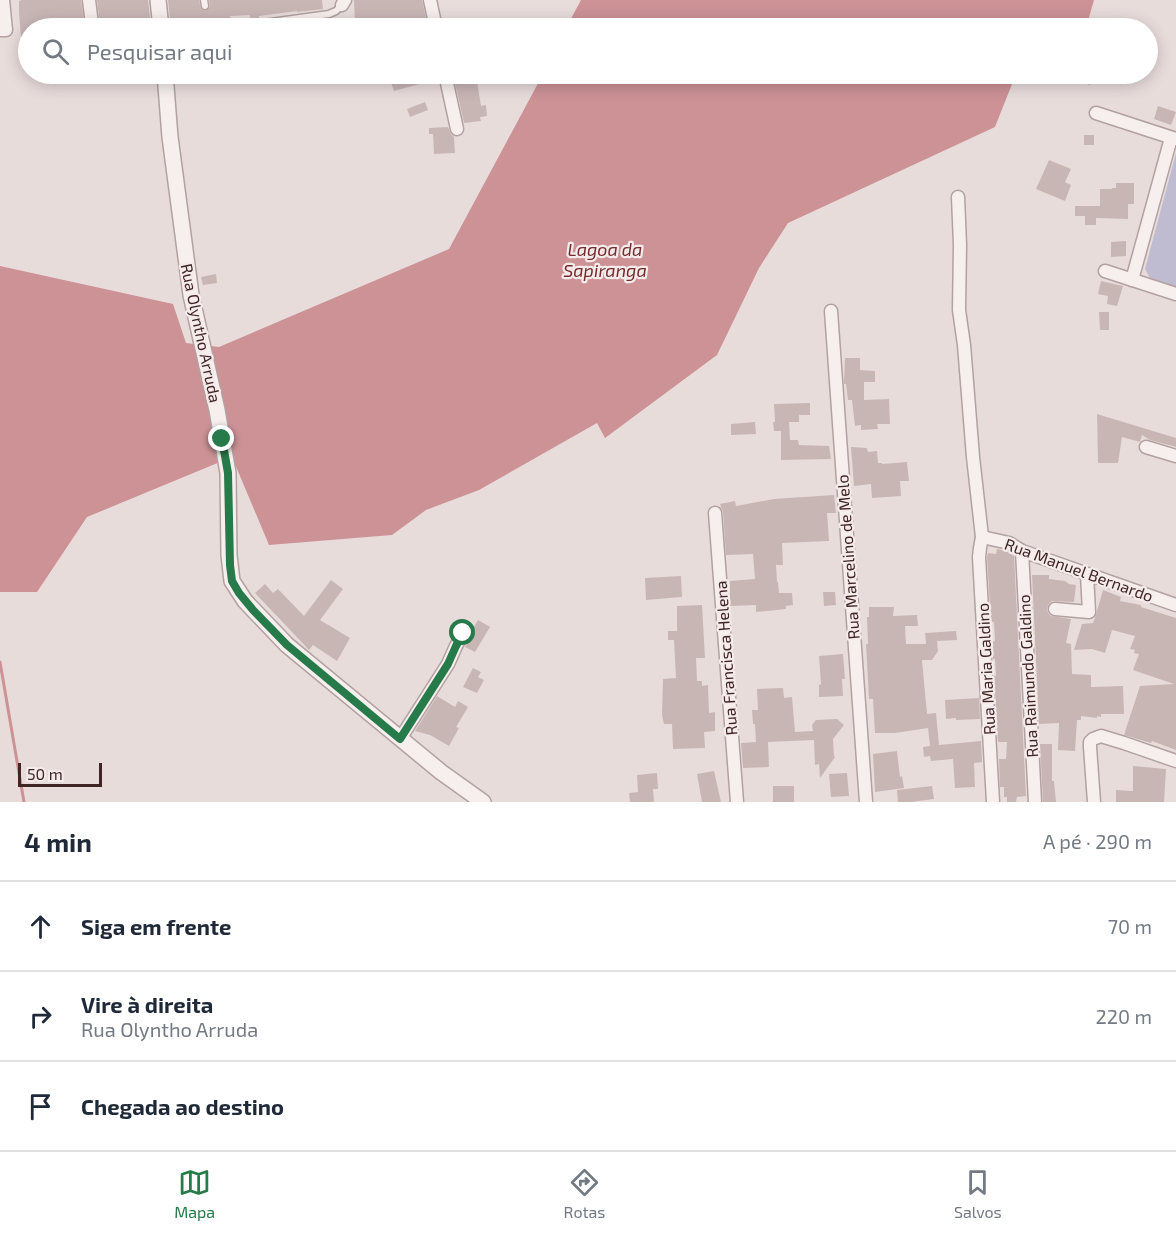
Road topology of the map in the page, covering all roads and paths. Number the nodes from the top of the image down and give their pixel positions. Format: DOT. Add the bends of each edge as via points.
graph roads {
  1 [pos="3,0"];
  2 [pos="89,0"];
  3 [pos="158,0"];
  4 [pos="430,0"];
  5 [pos="343,2"];
  6 [pos="91,18"];
  7 [pos="160,18"];
  8 [pos="300,18"];
  9 [pos="434,18"];
  10 [pos="3,30"];
  11 [pos="166,84"];
  12 [pos="447,84"];
  13 [pos="1096,113"];
  14 [pos="457,129"];
  15 [pos="1174,139"];
  16 [pos="958,197"];
  17 [pos="1105,271"];
  18 [pos="1132,280"];
  19 [pos="1176,294"];
  20 [pos="831,311"];
  21 [pos="1146,447"];
  22 [pos="1176,456"];
  23 [pos="715,513"];
  24 [pos="982,537"];
  25 [pos="1022,551"];
  26 [pos="1087,574"];
  27 [pos="1176,606"];
  28 [pos="1055,609"];
  29 [pos="463,633"];
  30 [pos="400,739"];
  31 [pos="1176,761"];
  32 [pos="483,802"];
  33 [pos="737,802"];
  34 [pos="866,802"];
  35 [pos="993,802"];
  36 [pos="1035,802"];
  37 [pos="1094,802"];
  1 -- 10 [label="street"];
  2 -- 6 [label="street"];
  3 -- 7 [label="street"];
  4 -- 9 [label="street"];
  5 -- 8 [label="lane" via="329,14"];
  11 -- 30 [label="street, Rua Olyntho Arruda" via="190,295 218,410 228,473 232,581 287,645"];
  12 -- 14 [label="street"];
  13 -- 15 [label="street"];
  15 -- 18 [label="street"];
  16 -- 24 [label="street, Rua Maria Galdino" via="959,310"];
  17 -- 18 [label="street"];
  18 -- 19 [label="street"];
  20 -- 34 [label="street, Rua Marcelino de Melo"];
  21 -- 22 [label="street"];
  23 -- 33 [label="street, Rua Francisca Helena"];
  24 -- 25 [label="street, Rua Manuel Bernardo" via="1009,543"];
  24 -- 35 [label="street, Rua Maria Galdino" via="979,557"];
  25 -- 26 [label="street, Rua Manuel Bernardo"];
  25 -- 36 [label="street, Rua Raimundo Galdino"];
  26 -- 27 [label="street, Rua Manuel Bernardo"];
  26 -- 28 [label="street" via="1089,612"];
  29 -- 30 [label="street"];
  30 -- 32 [label="street, Rua Olyntho Arruda"];
  31 -- 37 [label="street" via="1097,736 1090,742"];
}
